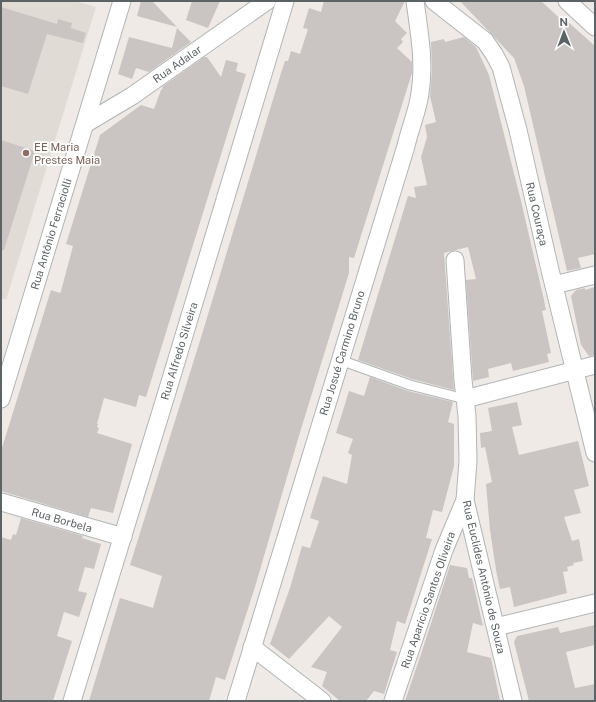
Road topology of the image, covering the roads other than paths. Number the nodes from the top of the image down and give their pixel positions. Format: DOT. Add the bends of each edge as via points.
graph roads {
  1 [pos="122,1"];
  2 [pos="267,1"];
  3 [pos="285,1"];
  4 [pos="415,1"];
  5 [pos="434,1"];
  6 [pos="567,1"];
  7 [pos="595,27"];
  8 [pos="85,124"];
  9 [pos="455,260"];
  10 [pos="595,275"];
  11 [pos="554,285"];
  12 [pos="340,360"];
  13 [pos="595,365"];
  14 [pos="575,370"];
  15 [pos="1,399"];
  16 [pos="465,399"];
  17 [pos="595,453"];
  18 [pos="465,500"];
  19 [pos="1,502"];
  20 [pos="123,538"];
  21 [pos="595,603"];
  22 [pos="496,627"];
  23 [pos="252,647"];
  24 [pos="72,701"];
  25 [pos="236,701"];
  26 [pos="322,701"];
  27 [pos="393,701"];
  28 [pos="513,701"];
  1 -- 8 [label="street, Rua Antônio Ferraciolli"];
  2 -- 8 [label="street, Rua Adalar" via="132,96"];
  3 -- 20 [label="street, Rua Alfredo Silveira"];
  4 -- 12 [label="street, Rua Josué Carmino Bruno" via="422,58 420,94"];
  5 -- 11 [label="street, Rua Couraça" via="485,41 501,67"];
  6 -- 7 [label="street"];
  8 -- 15 [label="street, Rua Antônio Ferraciolli"];
  9 -- 16 [label="street, Rua Euclides Antônio de Souza"];
  10 -- 11 [label="street"];
  11 -- 14 [label="street, Rua Couraça"];
  12 -- 16 [label="lane" via="410,385"];
  12 -- 23 [label="street, Rua Josué Carmino Bruno"];
  13 -- 14 [label="street"];
  14 -- 16 [label="street"];
  14 -- 17 [label="street, Rua Couraça"];
  16 -- 18 [label="street, Rua Euclides Antônio de Souza" via="468,461"];
  18 -- 22 [label="street, Rua Euclides Antônio de Souza"];
  18 -- 27 [label="street, Rua Aparício Santos Oliveira" via="444,550"];
  19 -- 20 [label="street, Rua Borbela"];
  20 -- 24 [label="street, Rua Alfredo Silveira"];
  21 -- 22 [label="street"];
  22 -- 28 [label="street, Rua Euclides Antônio de Souza"];
  23 -- 25 [label="street, Rua Josué Carmino Bruno"];
  23 -- 26 [label="street"];
}
